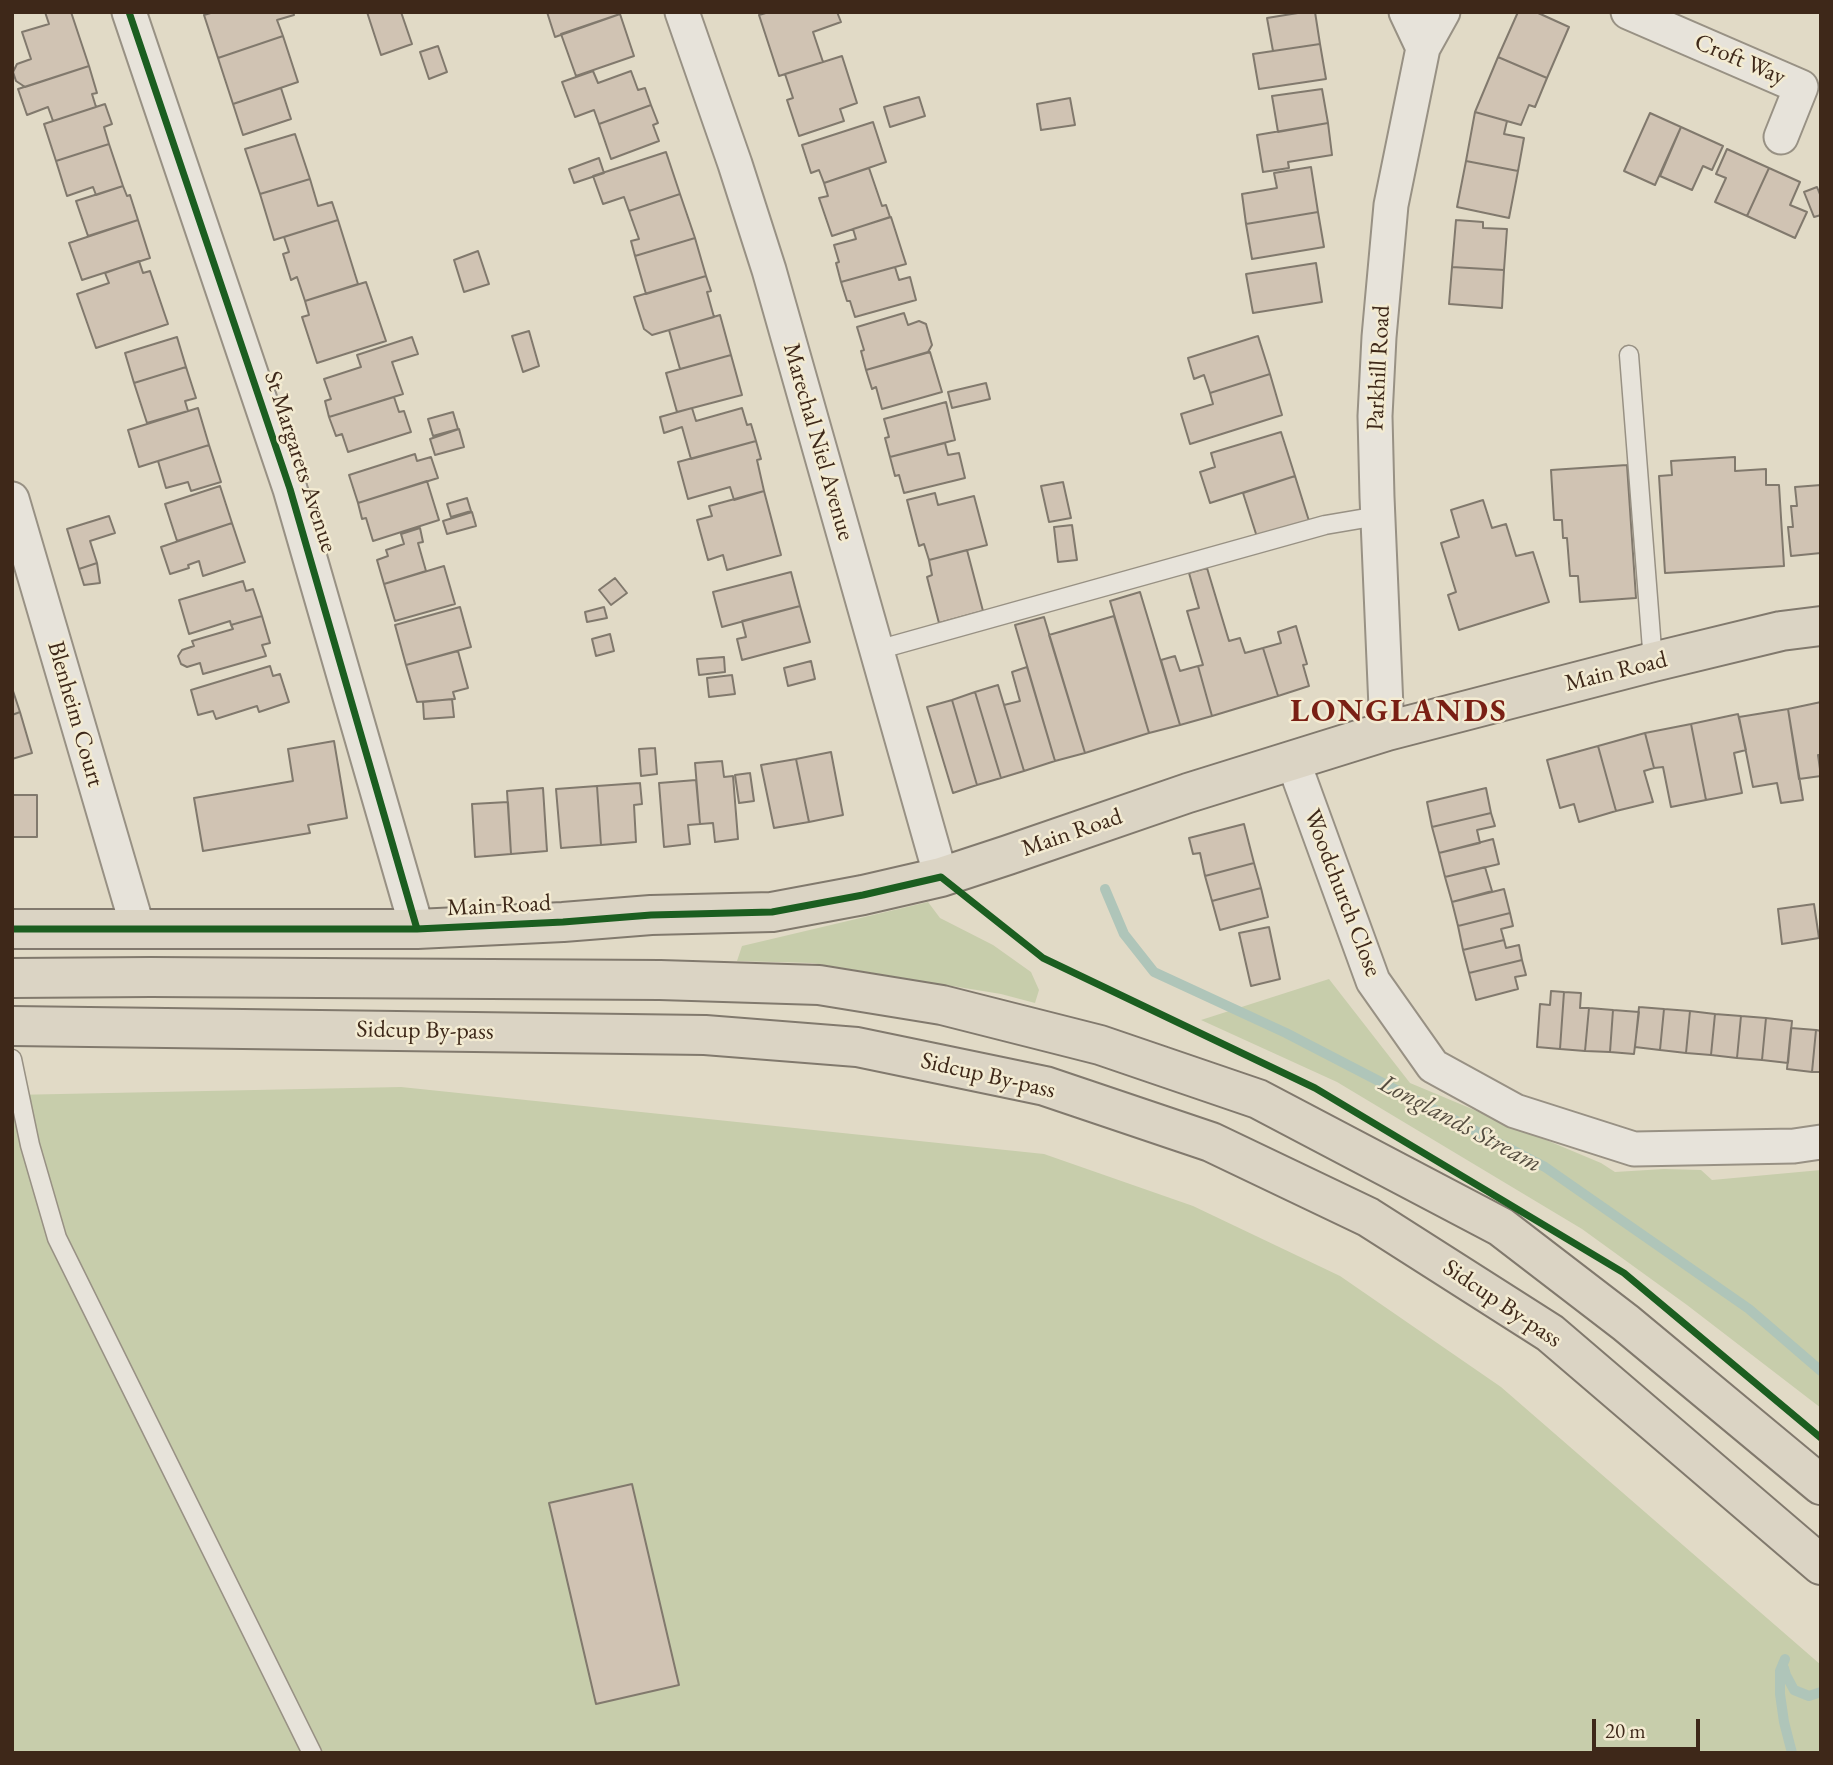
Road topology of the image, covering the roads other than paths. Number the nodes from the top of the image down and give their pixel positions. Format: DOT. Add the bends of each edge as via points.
graph roads {
  1 [pos="129,12"];
  2 [pos="682,12"];
  3 [pos="1406,12"];
  4 [pos="1443,12"];
  5 [pos="1629,12"];
  6 [pos="1423,48"];
  7 [pos="1781,137"];
  8 [pos="1629,355"];
  9 [pos="12,499"];
  10 [pos="1378,516"];
  11 [pos="1821,626"];
  12 [pos="877,650"];
  13 [pos="1653,662"];
  14 [pos="1387,731"];
  15 [pos="1293,761"];
  16 [pos="941,877"];
  17 [pos="12,929"];
  18 [pos="138,929"];
  19 [pos="417,929"];
  20 [pos="12,978"];
  21 [pos="12,1026"];
  22 [pos="12,1059"];
  23 [pos="1821,1143"];
  24 [pos="1821,1485"];
  25 [pos="1821,1565"];
  26 [pos="312,1753"];
  1 -- 19 [label="street, St Margarets Avenue" via="290,489"];
  2 -- 12 [label="street, Marechal Niel Avenue" via="769,270"];
  3 -- 6 [label="street"];
  4 -- 6 [label="street, Parkhill Road"];
  5 -- 7 [label="street, Croft Way" via="1801,87"];
  6 -- 10 [label="street, Parkhill Road" via="1391,205 1376,403"];
  8 -- 13 [label="lane"];
  9 -- 18 [label="street, Blenheim Court"];
  10 -- 12 [label="lane" via="1325,525"];
  10 -- 14 [label="street, Parkhill Road"];
  11 -- 13 [label="main road, Main Road"];
  12 -- 16 [label="street, Marechal Niel Avenue"];
  13 -- 14 [label="main road, Main Road"];
  14 -- 15 [label="main road, Main Road"];
  15 -- 16 [label="main road, Main Road"];
  15 -- 23 [label="street, Woodchurch Close" via="1373,981 1433,1066 1515,1111 1634,1149"];
  16 -- 19 [label="main road, Main Road" via="772,912"];
  17 -- 18 [label="main road, Main Road"];
  18 -- 19 [label="main road, Main Road"];
  20 -- 24 [label="main road" via="660,980 819,985 942,1004 1100,1045 1258,1098 1501,1227 1626,1323"];
  21 -- 25 [label="main road, Sidcup By-pass" via="705,1035 857,1047 1045,1086 1211,1142 1368,1217 1550,1333"];
  22 -- 26 [label="lane" via="30,1145 57,1238"];
}
